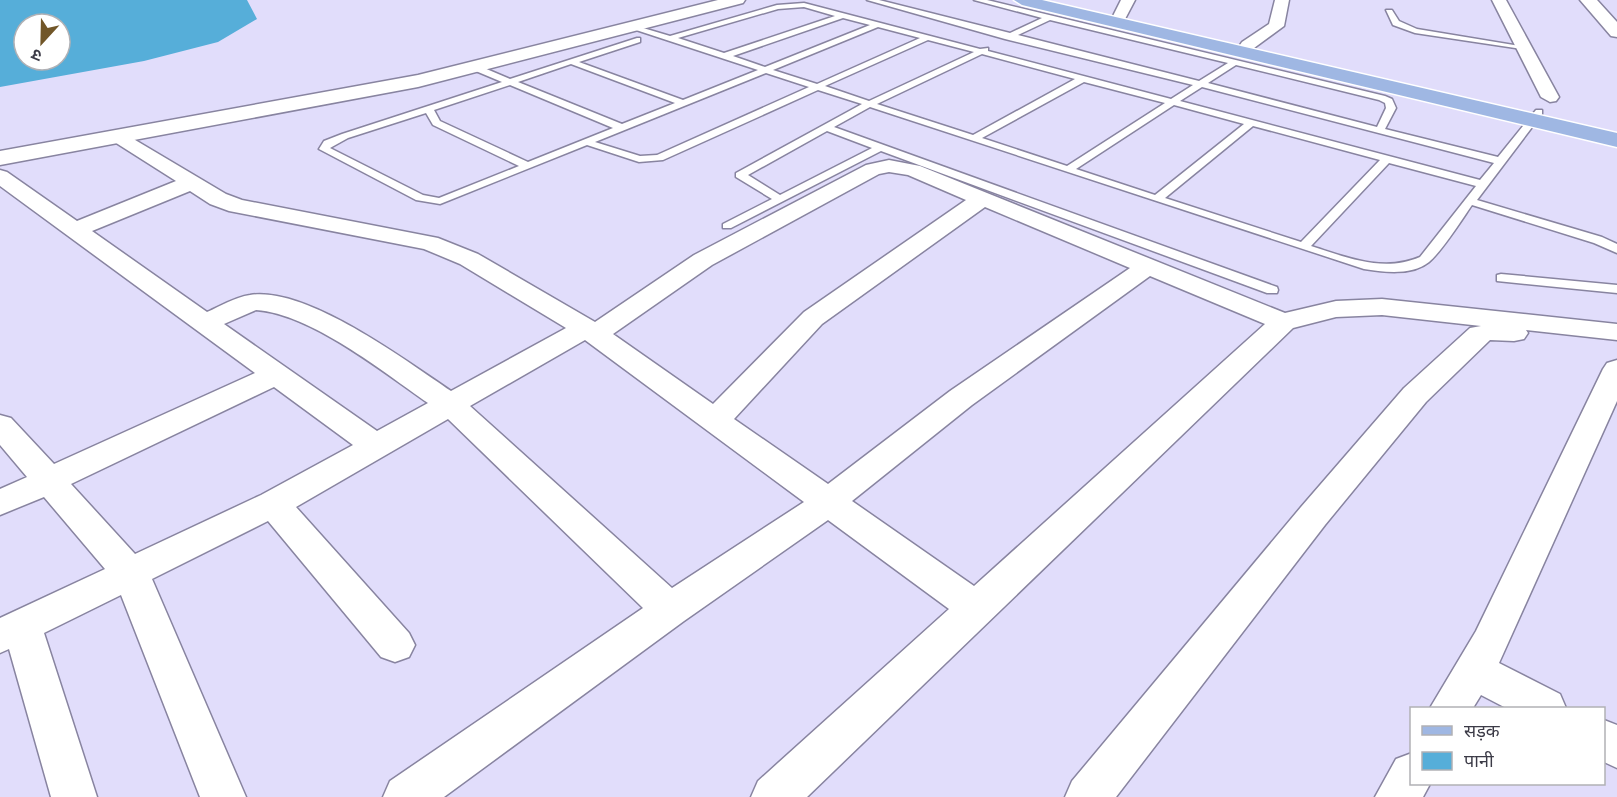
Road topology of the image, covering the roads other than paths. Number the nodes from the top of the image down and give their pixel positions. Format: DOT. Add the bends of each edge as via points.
graph roads {
  1 [pos="737,0"];
  2 [pos="870,0"];
  3 [pos="978,0"];
  4 [pos="1022,0"];
  5 [pos="1282,0"];
  6 [pos="1499,0"];
  7 [pos="1584,0"];
  8 [pos="1049,8"];
  9 [pos="1124,8"];
  10 [pos="1389,12"];
  11 [pos="844,15"];
  12 [pos="879,24"];
  13 [pos="1617,32"];
  14 [pos="636,33"];
  15 [pos="1011,35"];
  16 [pos="928,37"];
  17 [pos="671,38"];
  18 [pos="1001,41"];
  19 [pos="1248,45"];
  20 [pos="992,46"];
  21 [pos="1522,47"];
  22 [pos="982,51"];
  23 [pos="725,56"];
  24 [pos="570,62"];
  25 [pos="1235,62"];
  26 [pos="474,67"];
  27 [pos="765,69"];
  28 [pos="1084,78"];
  29 [pos="507,82"];
  30 [pos="1203,85"];
  31 [pos="815,86"];
  32 [pos="1175,102"];
  33 [pos="683,103"];
  34 [pos="869,104"];
  35 [pos="428,108"];
  36 [pos="1541,109"];
  37 [pos="1252,122"];
  38 [pos="622,128"];
  39 [pos="827,128"];
  40 [pos="1380,130"];
  41 [pos="1617,130"];
  42 [pos="120,136"];
  43 [pos="974,138"];
  44 [pos="1617,140"];
  45 [pos="586,142"];
  46 [pos="882,147"];
  47 [pos="0,158"];
  48 [pos="1388,159"];
  49 [pos="1500,161"];
  50 [pos="528,166"];
  51 [pos="1070,169"];
  52 [pos="0,176"];
  53 [pos="192,183"];
  54 [pos="1482,184"];
  55 [pos="1158,198"];
  56 [pos="780,199"];
  57 [pos="982,199"];
  58 [pos="1469,201"];
  59 [pos="727,226"];
  60 [pos="74,230"];
  61 [pos="1303,247"];
  62 [pos="1617,249"];
  63 [pos="1148,267"];
  64 [pos="1501,278"];
  65 [pos="1617,289"];
  66 [pos="1272,290"];
  67 [pos="1283,322"];
  68 [pos="204,323"];
  69 [pos="591,331"];
  70 [pos="1617,332"];
  71 [pos="1617,348"];
  72 [pos="1617,369"];
  73 [pos="276,375"];
  74 [pos="450,404"];
  75 [pos="716,419"];
  76 [pos="0,426"];
  77 [pos="376,446"];
  78 [pos="49,480"];
  79 [pos="830,501"];
  80 [pos="0,503"];
  81 [pos="273,504"];
  82 [pos="131,574"];
  83 [pos="976,608"];
  84 [pos="670,610"];
  85 [pos="11,631"];
  86 [pos="395,645"];
  87 [pos="1474,670"];
  88 [pos="1451,707"];
  89 [pos="1543,707"];
  90 [pos="1410,777"];
  91 [pos="74,797"];
  92 [pos="223,797"];
  93 [pos="406,797"];
  94 [pos="774,797"];
  95 [pos="1088,797"];
  96 [pos="1398,797"];
  1 -- 14 [label="street"];
  2 -- 15 [label="lane"];
  3 -- 8 [label="lane"];
  4 -- 36 [label="main road"];
  5 -- 19 [label="street" via="1276,26"];
  6 -- 21 [label="street"];
  7 -- 13 [label="street"];
  8 -- 9 [label="main road"];
  8 -- 15 [label="lane"];
  8 -- 25 [label="lane"];
  9 -- 19 [label="main road"];
  10 -- 21 [label="lane" via="1396,23 1415,30"];
  11 -- 12 [label="lane"];
  11 -- 17 [label="lane" via="787,5"];
  11 -- 23 [label="lane"];
  12 -- 16 [label="lane"];
  12 -- 27 [label="lane"];
  14 -- 17 [label="lane"];
  14 -- 24 [label="lane"];
  14 -- 26 [label="street"];
  15 -- 18 [label="lane"];
  15 -- 30 [label="lane"];
  16 -- 22 [label="lane"];
  16 -- 31 [label="lane"];
  17 -- 23 [label="lane"];
  19 -- 36 [label="main road"];
  20 -- 22 [label="lane"];
  21 -- 36 [label="street"];
  22 -- 28 [label="lane"];
  22 -- 34 [label="lane"];
  23 -- 27 [label="lane"];
  24 -- 29 [label="lane"];
  24 -- 33 [label="lane"];
  25 -- 30 [label="lane"];
  25 -- 40 [label="lane" via="1389,101 1391,108"];
  26 -- 29 [label="lane"];
  26 -- 42 [label="street" via="418,81"];
  27 -- 31 [label="lane"];
  27 -- 33 [label="lane"];
  28 -- 32 [label="lane"];
  28 -- 43 [label="lane"];
  29 -- 35 [label="lane"];
  29 -- 38 [label="lane"];
  30 -- 32 [label="lane"];
  30 -- 40 [label="lane"];
  31 -- 34 [label="lane"];
  31 -- 45 [label="lane" via="659,158 639,159"];
  32 -- 37 [label="lane"];
  32 -- 51 [label="lane"];
  33 -- 38 [label="lane"];
  34 -- 39 [label="lane"];
  34 -- 43 [label="lane"];
  35 -- 50 [label="lane" via="436,123"];
  35 -- 50 [label="lane" via="335,139 324,149 432,201 449,198"];
  36 -- 41 [label="main road"];
  36 -- 44 [label="main road"];
  36 -- 49 [label="lane"];
  37 -- 48 [label="lane"];
  37 -- 55 [label="lane"];
  38 -- 45 [label="lane"];
  39 -- 46 [label="lane"];
  39 -- 56 [label="lane" via="740,175"];
  40 -- 49 [label="lane"];
  42 -- 47 [label="street"];
  42 -- 53 [label="street"];
  43 -- 51 [label="lane"];
  45 -- 50 [label="lane"];
  46 -- 56 [label="lane"];
  46 -- 66 [label="lane"];
  48 -- 54 [label="lane"];
  48 -- 61 [label="lane"];
  49 -- 54 [label="lane"];
  51 -- 55 [label="lane"];
  52 -- 60 [label="street"];
  53 -- 60 [label="street"];
  53 -- 69 [label="street" via="237,206 430,243 469,259"];
  54 -- 58 [label="lane"];
  55 -- 61 [label="lane"];
  56 -- 59 [label="lane"];
  57 -- 63 [label="street"];
  57 -- 69 [label="street" via="913,170 889,166 873,169 703,260"];
  57 -- 75 [label="street" via="829,305"];
  58 -- 61 [label="lane" via="1424,260 1412,267 1374,266"];
  58 -- 62 [label="lane"];
  60 -- 68 [label="street"];
  63 -- 67 [label="street"];
  63 -- 79 [label="street" via="961,398"];
  64 -- 65 [label="lane"];
  67 -- 70 [label="street" via="1336,309 1383,307"];
  67 -- 83 [label="street"];
  68 -- 73 [label="street"];
  68 -- 74 [label="street" via="252,302 281,304 376,354"];
  69 -- 74 [label="street"];
  69 -- 75 [label="street"];
  71 -- 95 [label="street" via="1492,331 1472,339 1415,395 1320,507"];
  72 -- 87 [label="street"];
  73 -- 77 [label="street"];
  73 -- 78 [label="street"];
  74 -- 77 [label="street"];
  74 -- 84 [label="street"];
  75 -- 79 [label="street"];
  76 -- 78 [label="street"];
  77 -- 81 [label="street"];
  78 -- 80 [label="street"];
  78 -- 82 [label="street"];
  79 -- 83 [label="street"];
  79 -- 84 [label="street"];
  81 -- 82 [label="street"];
  81 -- 86 [label="street"];
  82 -- 85 [label="street"];
  82 -- 92 [label="street"];
  83 -- 94 [label="street"];
  84 -- 93 [label="street"];
  85 -- 91 [label="street"];
  87 -- 88 [label="street"];
  87 -- 89 [label="street"];
  90 -- 96 [label="street"];
}
